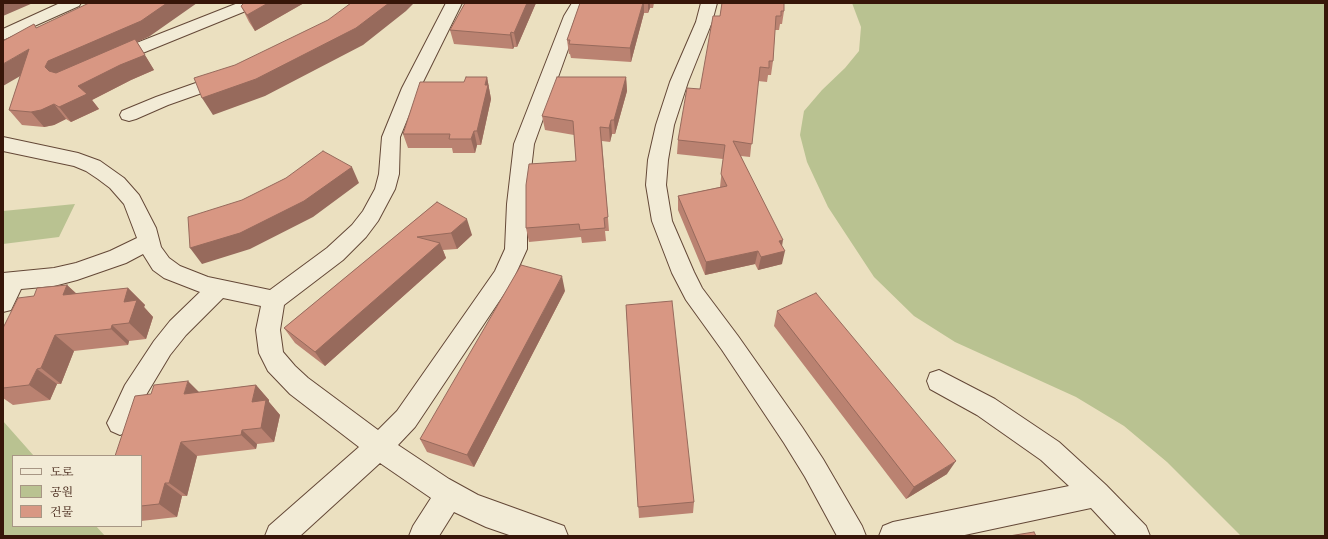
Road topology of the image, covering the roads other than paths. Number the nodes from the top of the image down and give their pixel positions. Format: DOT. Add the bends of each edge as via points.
graph roads {
  1 [pos="74,3"];
  2 [pos="252,3"];
  3 [pos="454,3"];
  4 [pos="580,3"];
  5 [pos="709,3"];
  6 [pos="3,35"];
  7 [pos="97,66"];
  8 [pos="242,72"];
  9 [pos="129,115"];
  10 [pos="3,144"];
  11 [pos="149,242"];
  12 [pos="8,281"];
  13 [pos="218,289"];
  14 [pos="273,300"];
  15 [pos="3,303"];
  16 [pos="939,381"];
  17 [pos="120,423"];
  18 [pos="379,447"];
  19 [pos="1096,494"];
  20 [pos="449,495"];
  21 [pos="279,536"];
  22 [pos="423,536"];
  23 [pos="554,536"];
  24 [pos="852,536"];
  25 [pos="893,536"];
  26 [pos="1136,536"];
  1 -- 6 [label="lane"];
  2 -- 7 [label="lane"];
  3 -- 14 [label="lane" via="411,88 391,137 389,174 385,189 371,216 336,254"];
  4 -- 18 [label="lane" via="572,16 524,144 517,204 516,249 511,262 406,419"];
  5 -- 24 [label="lane" via="665,124 656,185 662,221 694,294 793,435"];
  8 -- 9 [label="lane"];
  10 -- 11 [label="lane" via="78,160 104,174 132,200"];
  11 -- 12 [label="lane" via="118,257 77,271 54,277"];
  11 -- 13 [label="lane" via="159,260 172,272"];
  12 -- 15 [label="lane"];
  13 -- 14 [label="lane"];
  13 -- 17 [label="lane" via="178,328 162,348 134,393"];
  14 -- 18 [label="lane" via="268,330 270,354 277,364 299,386"];
  16 -- 19 [label="lane" via="986,407 1050,451"];
  18 -- 20 [label="lane"];
  18 -- 21 [label="lane"];
  19 -- 25 [label="lane"];
  19 -- 26 [label="lane"];
  20 -- 22 [label="lane"];
  20 -- 23 [label="lane" via="496,517"];
}
